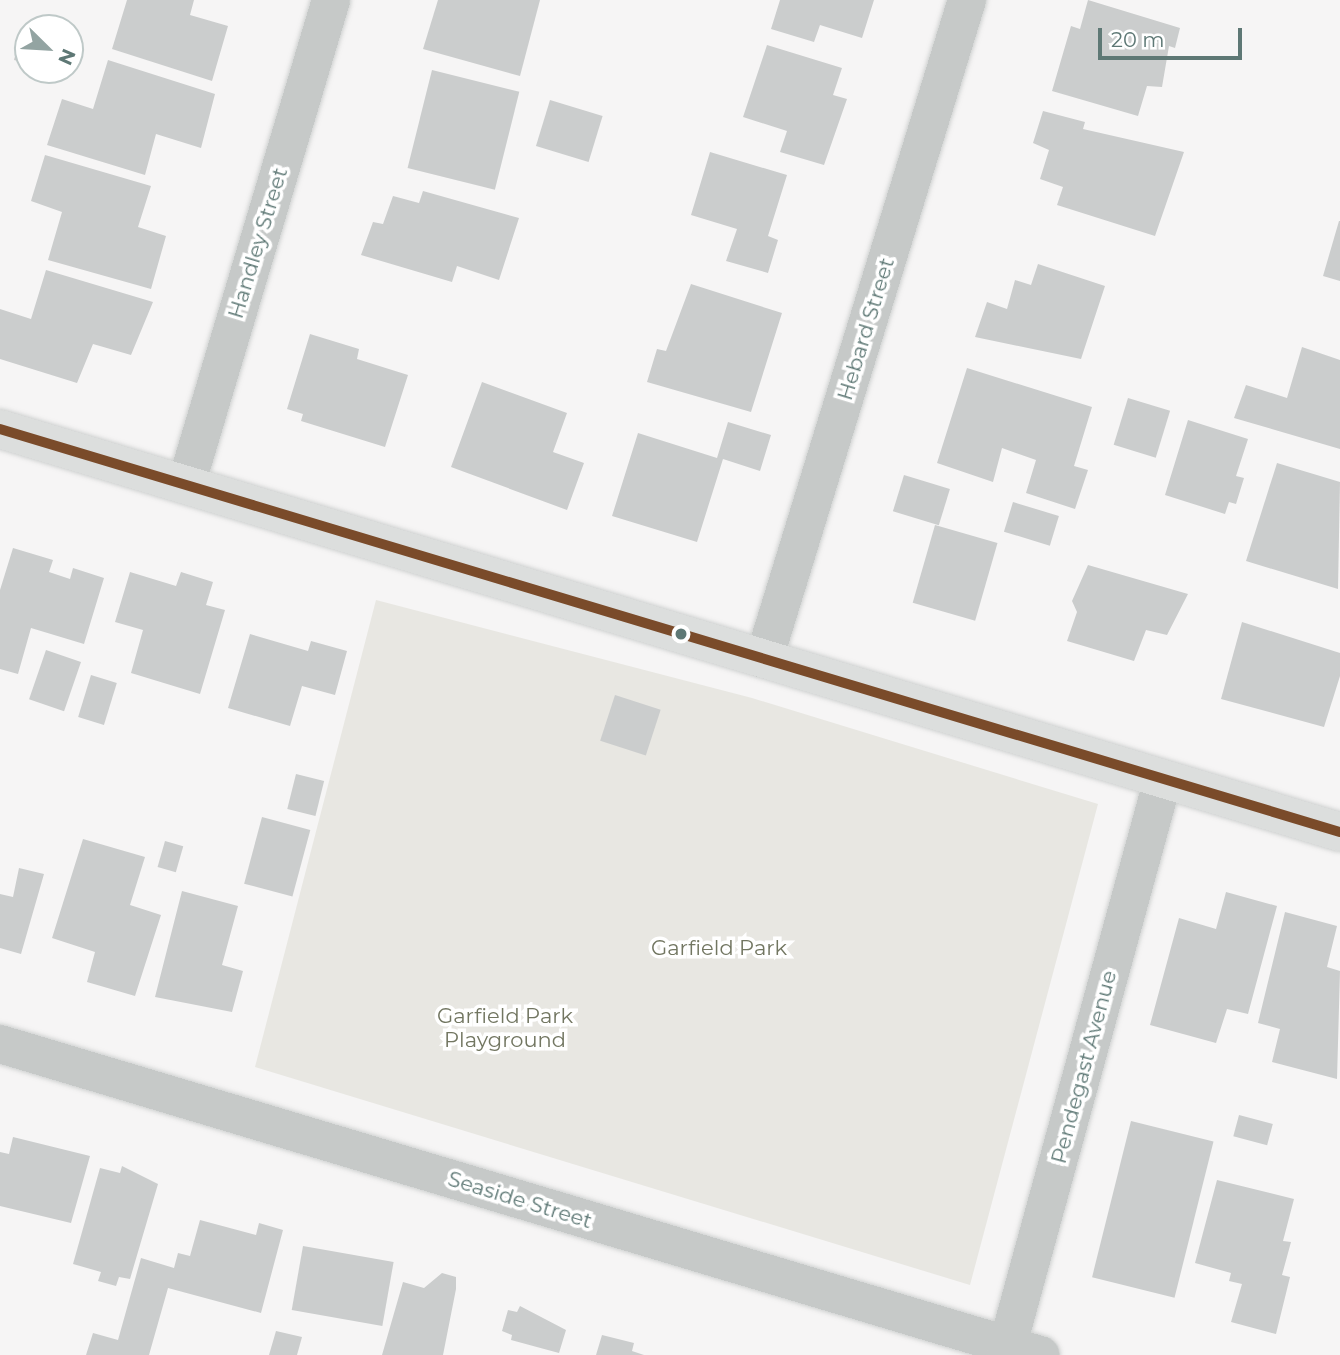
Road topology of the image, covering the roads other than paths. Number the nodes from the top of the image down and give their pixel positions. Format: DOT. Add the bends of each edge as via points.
graph roads {
  1 [pos="331,0"];
  2 [pos="967,0"];
  3 [pos="0,429"];
  4 [pos="186,485"];
  5 [pos="764,659"];
  6 [pos="1163,779"];
  7 [pos="1340,832"];
  8 [pos="0,1044"];
  9 [pos="1018,1352"];
  1 -- 4 [label="street, Handley Street"];
  2 -- 5 [label="street, Hebard Street"];
  3 -- 4 [label="street"];
  4 -- 5 [label="street"];
  5 -- 6 [label="street"];
  6 -- 7 [label="street"];
  6 -- 9 [label="street, Pendegast Avenue"];
  8 -- 9 [label="street, Seaside Street"];
}
